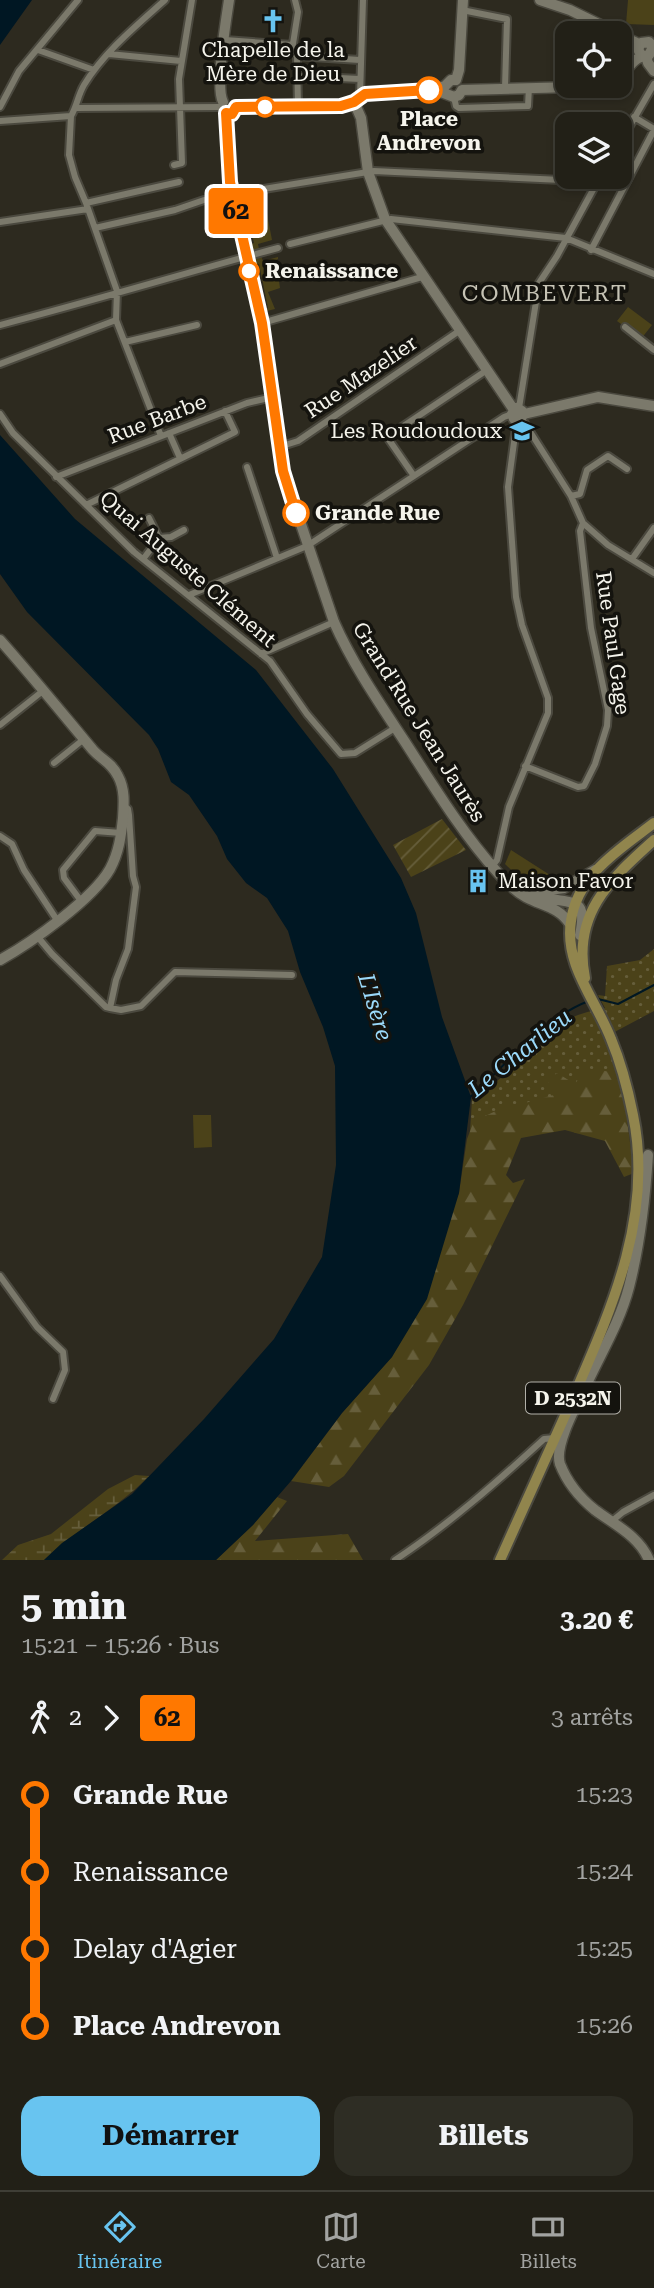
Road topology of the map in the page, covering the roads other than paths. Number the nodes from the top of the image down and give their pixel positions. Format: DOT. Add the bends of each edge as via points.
graph roads {
  1 [pos="78,0"];
  2 [pos="165,0"];
  3 [pos="192,0"];
  4 [pos="229,0"];
  5 [pos="363,0"];
  6 [pos="540,0"];
  7 [pos="295,2"];
  8 [pos="462,5"];
  9 [pos="592,21"];
  10 [pos="225,40"];
  11 [pos="632,41"];
  12 [pos="292,45"];
  13 [pos="648,48"];
  14 [pos="38,50"];
  15 [pos="109,54"];
  16 [pos="296,56"];
  17 [pos="360,60"];
  18 [pos="181,61"];
  19 [pos="632,63"];
  20 [pos="94,70"];
  21 [pos="654,71"];
  22 [pos="297,76"];
  23 [pos="360,79"];
  24 [pos="654,84"];
  25 [pos="529,87"];
  26 [pos="555,87"];
  27 [pos="505,88"];
  28 [pos="450,90"];
  29 [pos="357,99"];
  30 [pos="0,107"];
  31 [pos="180,107"];
  32 [pos="298,107"];
  33 [pos="76,108"];
  34 [pos="223,108"];
  35 [pos="71,116"];
  36 [pos="634,117"];
  37 [pos="0,121"];
  38 [pos="632,121"];
  39 [pos="654,129"];
  40 [pos="174,165"];
  41 [pos="632,170"];
  42 [pos="368,172"];
  43 [pos="555,177"];
  44 [pos="179,182"];
  45 [pos="594,189"];
  46 [pos="622,189"];
  47 [pos="233,194"];
  48 [pos="204,200"];
  49 [pos="87,206"];
  50 [pos="385,219"];
  51 [pos="0,222"];
  52 [pos="95,228"];
  53 [pos="566,239"];
  54 [pos="290,244"];
  55 [pos="278,248"];
  56 [pos="592,250"];
  57 [pos="246,257"];
  58 [pos="654,274"];
  59 [pos="422,277"];
  60 [pos="117,291"];
  61 [pos="116,320"];
  62 [pos="262,323"];
  63 [pos="0,325"];
  64 [pos="197,325"];
  65 [pos="625,327"];
  66 [pos="459,331"];
  67 [pos="125,342"];
  68 [pos="654,350"];
  69 [pos="0,364"];
  70 [pos="487,370"];
  71 [pos="273,397"];
  72 [pos="654,406"];
  73 [pos="225,411"];
  74 [pos="0,414"];
  75 [pos="518,414"];
  76 [pos="169,433"];
  77 [pos="161,436"];
  78 [pos="279,447"];
  79 [pos="180,458"];
  80 [pos="247,467"];
  81 [pos="627,469"];
  82 [pos="414,476"];
  83 [pos="56,477"];
  84 [pos="571,496"];
  85 [pos="86,505"];
  86 [pos="149,518"];
  87 [pos="583,523"];
  88 [pos="654,527"];
  89 [pos="184,530"];
  90 [pos="159,538"];
  91 [pos="307,546"];
  92 [pos="144,558"];
  93 [pos="277,558"];
  94 [pos="632,559"];
  95 [pos="654,573"];
  96 [pos="189,595"];
  97 [pos="334,622"];
  98 [pos="0,640"];
  99 [pos="261,654"];
  100 [pos="44,690"];
  101 [pos="0,725"];
  102 [pos="395,728"];
  103 [pos="84,739"];
  104 [pos="54,763"];
  105 [pos="526,766"];
  106 [pos="124,806"];
  107 [pos="654,823"];
  108 [pos="121,833"];
  109 [pos="0,836"];
  110 [pos="654,840"];
  111 [pos="598,868"];
  112 [pos="495,869"];
  113 [pos="532,892"];
  114 [pos="81,901"];
  115 [pos="575,903"];
  116 [pos="57,920"];
  117 [pos="570,924"];
  118 [pos="37,936"];
  119 [pos="583,950"];
  120 [pos="0,960"];
  121 [pos="292,975"];
  122 [pos="590,994"];
  123 [pos="110,1008"];
  124 [pos="647,1154"];
  125 [pos="0,1276"];
  126 [pos="53,1399"];
  127 [pos="555,1438"];
  128 [pos="654,1495"];
  129 [pos="612,1521"];
  130 [pos="395,1560"];
  131 [pos="500,1560"];
  132 [pos="649,1560"];
  1 -- 14 [label="street"];
  2 -- 15 [label="street"];
  3 -- 18 [label="street"];
  4 -- 10 [label="main road, Grand'Rue Jean Jaurès"];
  5 -- 17 [label="street"];
  6 -- 9 [label="main road"];
  7 -- 12 [label="street" via="298,12"];
  8 -- 27 [label="street" via="507,19"];
  8 -- 28 [label="main road" via="459,70"];
  10 -- 12 [label="street"];
  10 -- 34 [label="main road, Grand'Rue Jean Jaurès"];
  11 -- 13 [label="main road"];
  12 -- 16 [label="street"];
  13 -- 19 [label="main road"];
  13 -- 21 [label="main road" via="648,63"];
  14 -- 20 [label="street"];
  14 -- 30 [label="street" via="19,71"];
  15 -- 18 [label="street"];
  15 -- 20 [label="street"];
  16 -- 17 [label="street"];
  16 -- 22 [label="street"];
  17 -- 23 [label="street"];
  18 -- 31 [label="street"];
  20 -- 33 [label="street"];
  22 -- 23 [label="street"];
  22 -- 32 [label="street"];
  23 -- 29 [label="street"];
  24 -- 36 [label="street"];
  25 -- 26 [label="main road"];
  25 -- 27 [label="main road"];
  25 -- 28 [label="street" via="528,106 459,108"];
  27 -- 28 [label="main road"];
  28 -- 29 [label="main road"];
  29 -- 32 [label="main road" via="341,106"];
  29 -- 42 [label="main road"];
  31 -- 33 [label="street"];
  31 -- 34 [label="street"];
  31 -- 40 [label="street" via="182,163"];
  32 -- 34 [label="main road" via="236,107 231,100"];
  33 -- 35 [label="street"];
  34 -- 47 [label="main road, Grand'Rue Jean Jaurès"];
  35 -- 37 [label="street"];
  35 -- 49 [label="street" via="69,155"];
  36 -- 38 [label="street"];
  36 -- 39 [label="street"];
  39 -- 41 [label="street"];
  42 -- 43 [label="street"];
  42 -- 47 [label="street"];
  42 -- 50 [label="main road"];
  44 -- 49 [label="street"];
  45 -- 53 [label="street"];
  46 -- 56 [label="street"];
  47 -- 57 [label="main road, Grand'Rue Jean Jaurès"];
  48 -- 52 [label="street"];
  49 -- 51 [label="street"];
  49 -- 52 [label="street"];
  50 -- 53 [label="street"];
  50 -- 54 [label="street"];
  50 -- 59 [label="main road"];
  52 -- 60 [label="street"];
  53 -- 56 [label="street"];
  53 -- 75 [label="street" via="539,283"];
  55 -- 57 [label="street"];
  56 -- 58 [label="street"];
  57 -- 60 [label="street"];
  57 -- 62 [label="main road, Grand'Rue Jean Jaurès"];
  59 -- 62 [label="street"];
  59 -- 66 [label="main road"];
  60 -- 61 [label="street"];
  60 -- 63 [label="street"];
  61 -- 67 [label="street"];
  61 -- 69 [label="street"];
  62 -- 71 [label="main road, Grand'Rue Jean Jaurès"];
  64 -- 67 [label="street"];
  65 -- 68 [label="street"];
  66 -- 70 [label="main road"];
  66 -- 78 [label="street, Rue Mazelier" via="298,441"];
  67 -- 77 [label="street"];
  70 -- 75 [label="main road"];
  70 -- 82 [label="street" via="387,438"];
  71 -- 73 [label="street, Rue Barbe"];
  71 -- 78 [label="main road, Grand'Rue Jean Jaurès"];
  72 -- 75 [label="main road" via="598,397"];
  73 -- 76 [label="street, Rue Barbe"];
  73 -- 79 [label="street" via="235,432"];
  74 -- 83 [label="street, Quai Auguste Clément"];
  75 -- 82 [label="street"];
  75 -- 84 [label="street"];
  75 -- 105 [label="street" via="509,487 516,597 548,698 548,713"];
  76 -- 77 [label="street, Rue Barbe"];
  76 -- 79 [label="street"];
  77 -- 83 [label="street, Rue Barbe"];
  78 -- 91 [label="main road, Grand'Rue Jean Jaurès"];
  79 -- 85 [label="street"];
  80 -- 93 [label="street"];
  81 -- 84 [label="street" via="608,456 587,470 580,494"];
  82 -- 91 [label="street"];
  83 -- 85 [label="street, Quai Auguste Clément"];
  84 -- 87 [label="street"];
  85 -- 92 [label="street, Quai Auguste Clément"];
  86 -- 90 [label="street"];
  87 -- 94 [label="street"];
  87 -- 105 [label="street, Rue Paul Gage" via="580,531 591,628 607,695 607,726 584,786 578,788"];
  88 -- 94 [label="street"];
  89 -- 90 [label="street"];
  90 -- 92 [label="street"];
  91 -- 93 [label="street"];
  91 -- 97 [label="main road, Grand'Rue Jean Jaurès"];
  92 -- 96 [label="street, Quai Auguste Clément"];
  93 -- 96 [label="street"];
  94 -- 95 [label="street"];
  96 -- 99 [label="street, Quai Auguste Clément"];
  97 -- 99 [label="street"];
  97 -- 102 [label="main road, Grand'Rue Jean Jaurès"];
  98 -- 100 [label="main road"];
  99 -- 102 [label="street, Quai Auguste Clément" via="341,754 355,753"];
  100 -- 101 [label="street"];
  100 -- 103 [label="main road"];
  102 -- 112 [label="main road, Grand'Rue Jean Jaurès" via="453,818"];
  103 -- 104 [label="street"];
  103 -- 106 [label="main road" via="115,769"];
  105 -- 112 [label="street" via="509,807"];
  106 -- 108 [label="main road"];
  106 -- 123 [label="street" via="129,815 136,887 128,948"];
  107 -- 111 [label="main road, D 2532N"];
  108 -- 114 [label="main road" via="109,870"];
  108 -- 114 [label="street" via="95,831 65,867 64,878"];
  109 -- 116 [label="street" via="12,844"];
  110 -- 119 [label="main road, D 2532N" via="597,899"];
  111 -- 113 [label="main road" via="564,888"];
  111 -- 115 [label="main road, D 2532N"];
  112 -- 113 [label="main road"];
  112 -- 117 [label="main road" via="512,888 559,911"];
  113 -- 115 [label="main road"];
  114 -- 116 [label="main road"];
  115 -- 117 [label="main road, D 2532N"];
  115 -- 119 [label="main road, D 2532N" via="582,915 579,937"];
  116 -- 118 [label="main road"];
  117 -- 122 [label="main road, D 2532N" via="573,959"];
  118 -- 120 [label="main road"];
  118 -- 123 [label="street"];
  119 -- 122 [label="main road, D 2532N"];
  121 -- 123 [label="street" via="175,972 141,1006"];
  122 -- 124 [label="main road, D 2532N" via="605,1024"];
  124 -- 127 [label="main road, D 2532N" via="620,1283"];
  124 -- 129 [label="main road" via="643,1215 628,1289 557,1454 574,1489"];
  125 -- 126 [label="street" via="63,1352 65,1370"];
  127 -- 130 [label="street" via="544,1439 506,1475"];
  127 -- 131 [label="main road, D 2532N"];
  128 -- 129 [label="street"];
  129 -- 132 [label="main road" via="645,1550"];
}
